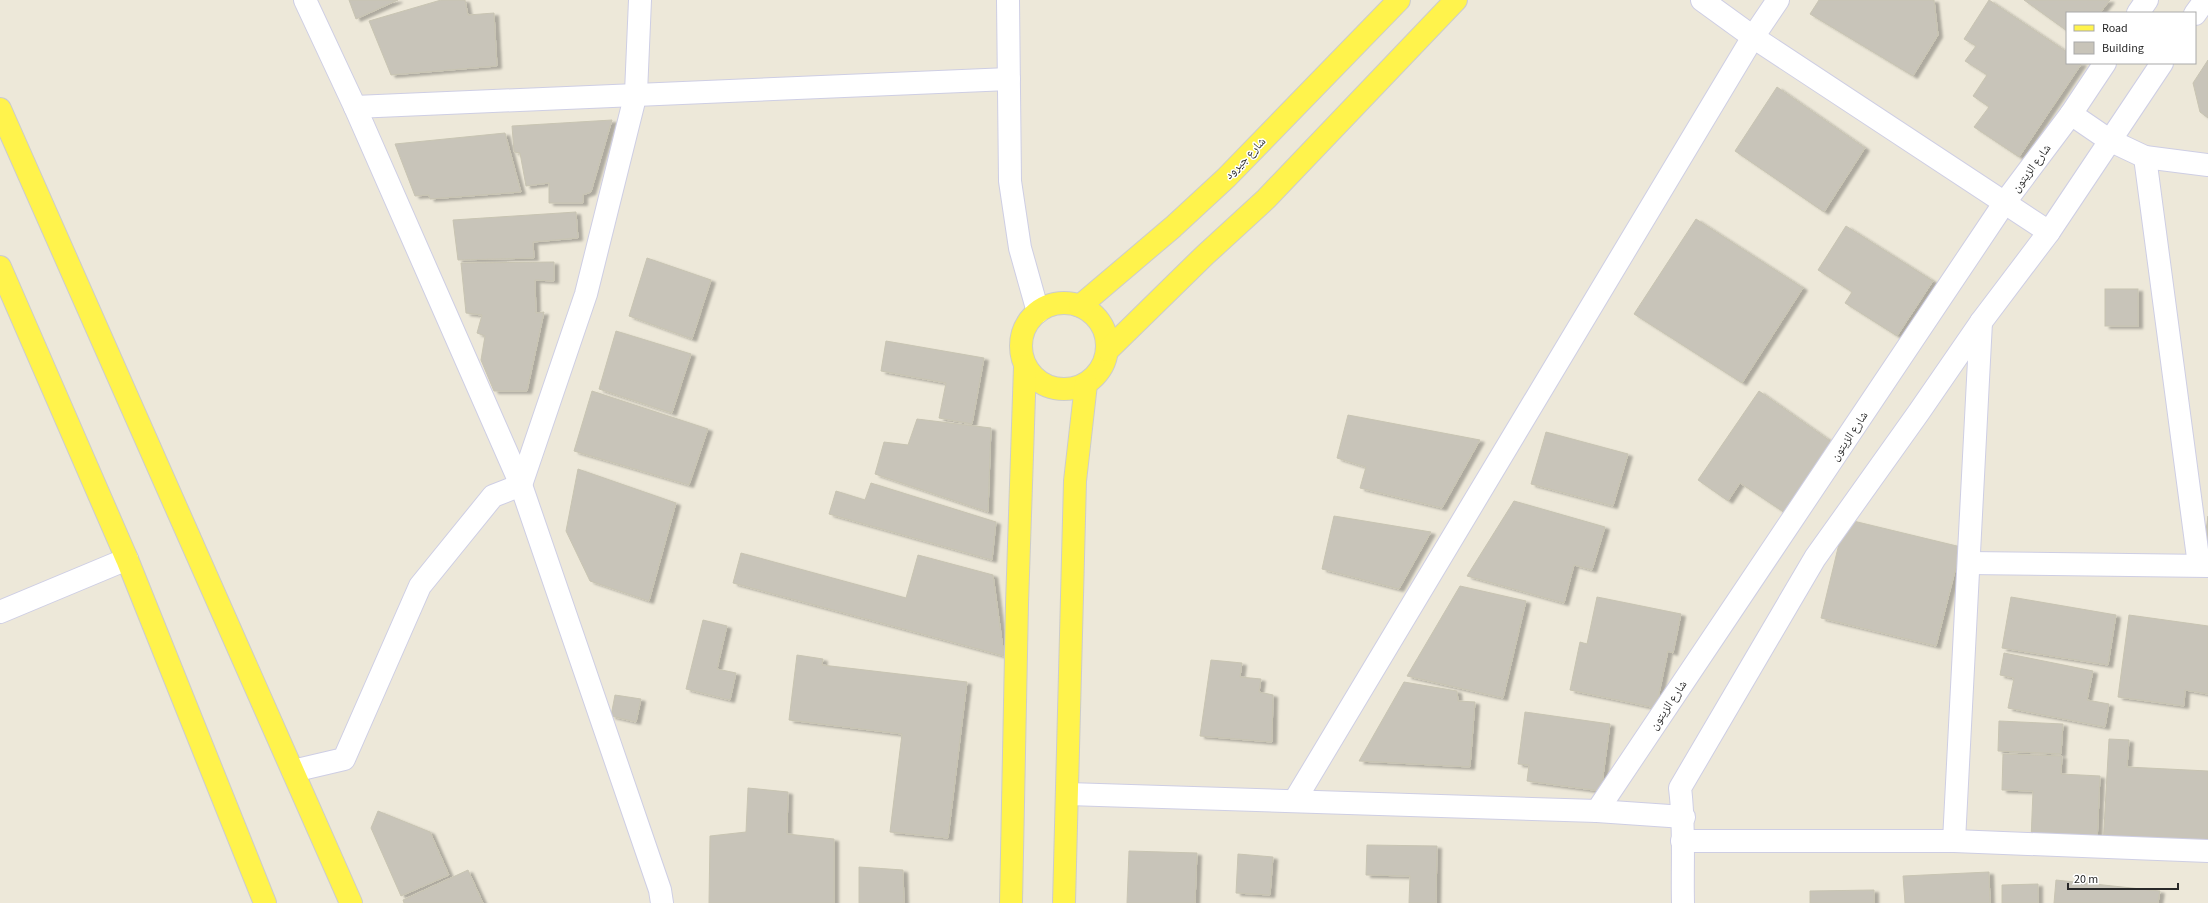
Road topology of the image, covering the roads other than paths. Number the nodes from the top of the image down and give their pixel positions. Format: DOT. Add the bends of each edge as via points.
graph roads {
  1 [pos="306,0"];
  2 [pos="640,0"];
  3 [pos="1008,0"];
  4 [pos="1399,0"];
  5 [pos="1456,0"];
  6 [pos="1702,0"];
  7 [pos="1778,0"];
  8 [pos="2147,0"];
  9 [pos="2205,0"];
  10 [pos="2139,12"];
  11 [pos="2196,13"];
  12 [pos="1753,37"];
  13 [pos="2104,64"];
  14 [pos="2161,64"];
  15 [pos="1009,79"];
  16 [pos="636,93"];
  17 [pos="355,107"];
  18 [pos="0,109"];
  19 [pos="2071,114"];
  20 [pos="2109,140"];
  21 [pos="2145,157"];
  22 [pos="2208,165"];
  23 [pos="2005,202"];
  24 [pos="2049,232"];
  25 [pos="0,267"];
  26 [pos="1080,306"];
  27 [pos="1038,312"];
  28 [pos="1981,322"];
  29 [pos="1108,350"];
  30 [pos="1025,366"];
  31 [pos="1086,384"];
  32 [pos="521,485"];
  33 [pos="127,559"];
  34 [pos="1969,564"];
  35 [pos="2203,566"];
  36 [pos="0,612"];
  37 [pos="293,770"];
  38 [pos="1068,794"];
  39 [pos="1295,800"];
  40 [pos="1597,811"];
  41 [pos="1684,816"];
  42 [pos="1682,841"];
  43 [pos="1954,841"];
  44 [pos="2208,851"];
  45 [pos="265,903"];
  46 [pos="351,903"];
  47 [pos="662,903"];
  48 [pos="1011,903"];
  49 [pos="1064,903"];
  50 [pos="1683,903"];
  1 -- 17 [label="street"];
  2 -- 16 [label="street"];
  3 -- 15 [label="street"];
  4 -- 26 [label="main road, شارع جيرود" via="1226,178 1174,227"];
  5 -- 29 [label="main road" via="1266,199 1204,255"];
  6 -- 12 [label="street"];
  7 -- 12 [label="street"];
  8 -- 10 [label="street"];
  9 -- 11 [label="street"];
  12 -- 23 [label="street"];
  12 -- 39 [label="street"];
  13 -- 19 [label="street, شارع الزيتون"];
  14 -- 20 [label="street"];
  15 -- 16 [label="street"];
  15 -- 27 [label="street" via="1010,182 1028,280"];
  16 -- 17 [label="street"];
  16 -- 32 [label="street" via="586,294"];
  17 -- 32 [label="street"];
  18 -- 37 [label="main road"];
  19 -- 20 [label="street"];
  19 -- 23 [label="street, شارع الزيتون"];
  20 -- 21 [label="street"];
  20 -- 24 [label="street"];
  21 -- 22 [label="street"];
  21 -- 35 [label="street"];
  23 -- 24 [label="street"];
  23 -- 40 [label="street, شارع الزيتون"];
  24 -- 28 [label="street"];
  25 -- 33 [label="main road"];
  26 -- 27 [label="main road" via="1066,302 1051,305"];
  26 -- 29 [label="main road" via="1093,313 1102,324"];
  27 -- 30 [label="main road" via="1028,322 1021,336 1020,351"];
  28 -- 34 [label="street"];
  28 -- 41 [label="street" via="1815,558 1680,788"];
  29 -- 31 [label="main road" via="1104,364 1096,376"];
  30 -- 31 [label="main road" via="1033,377 1045,386 1058,390 1072,390"];
  30 -- 48 [label="main road" via="1016,612"];
  31 -- 38 [label="main road" via="1075,481"];
  32 -- 37 [label="street" via="493,496 420,586 344,759"];
  32 -- 47 [label="street" via="658,882"];
  33 -- 36 [label="street"];
  33 -- 45 [label="main road"];
  34 -- 35 [label="street"];
  34 -- 43 [label="street"];
  37 -- 46 [label="main road"];
  38 -- 39 [label="street"];
  38 -- 49 [label="main road"];
  39 -- 40 [label="street"];
  40 -- 41 [label="street"];
  41 -- 42 [label="street"];
  42 -- 43 [label="street"];
  42 -- 50 [label="street"];
  43 -- 44 [label="street"];
}
